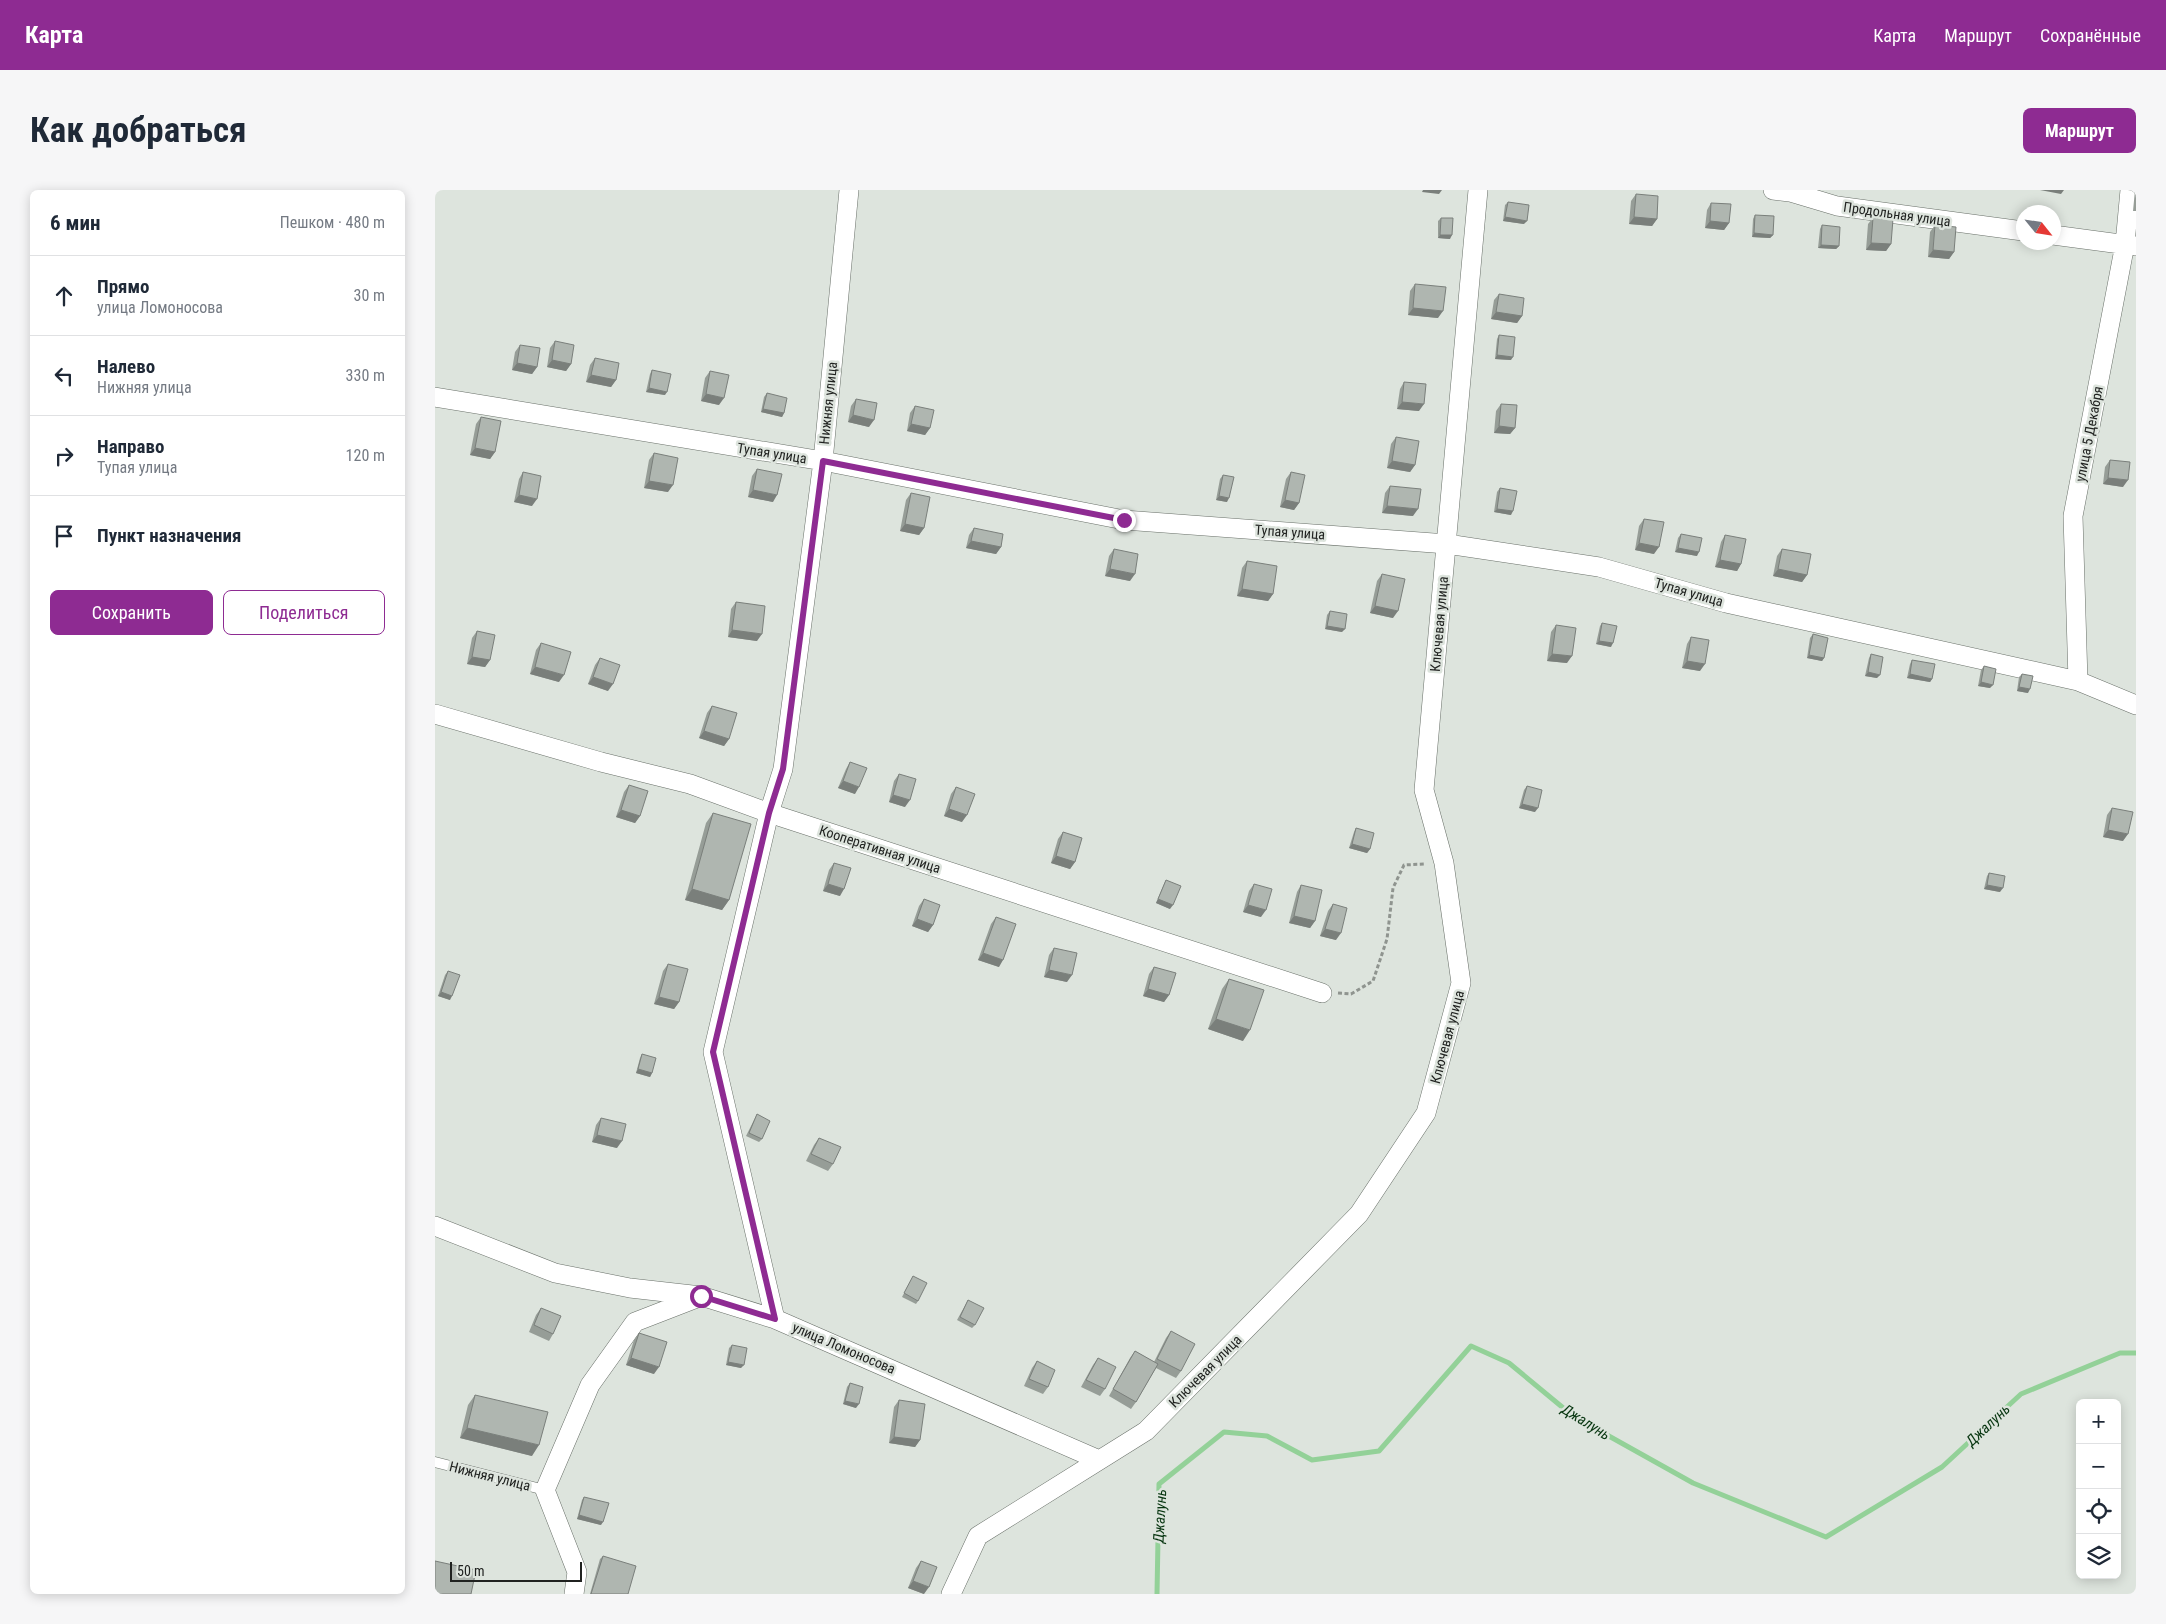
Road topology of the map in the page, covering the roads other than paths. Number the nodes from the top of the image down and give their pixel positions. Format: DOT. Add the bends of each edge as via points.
graph roads {
  1 [pos="849,190"];
  2 [pos="1478,190"];
  3 [pos="1773,190"];
  4 [pos="2130,190"];
  5 [pos="2016,230"];
  6 [pos="2061,236"];
  7 [pos="2131,245"];
  8 [pos="435,397"];
  9 [pos="823,461"];
  10 [pos="1447,544"];
  11 [pos="2078,681"];
  12 [pos="2136,705"];
  13 [pos="435,714"];
  14 [pos="769,813"];
  15 [pos="1322,993"];
  16 [pos="435,1226"];
  17 [pos="701,1296"];
  18 [pos="775,1319"];
  19 [pos="1099,1460"];
  20 [pos="435,1462"];
  21 [pos="545,1490"];
  22 [pos="574,1594"];
  23 [pos="951,1594"];
  1 -- 9 [label="street, Нижняя улица"];
  2 -- 10 [label="street, Ключевая улица"];
  3 -- 5 [label="street, Продольная улица" via="1837,206"];
  4 -- 7 [label="street, улица 5 Декабря"];
  6 -- 7 [label="street"];
  7 -- 11 [label="street, улица 5 Декабря" via="2073,516"];
  8 -- 9 [label="street, Тупая улица"];
  9 -- 10 [label="street, Тупая улица" via="1124,520"];
  9 -- 14 [label="street, Нижняя улица" via="783,769"];
  10 -- 11 [label="street, Тупая улица" via="1599,567 1726,603"];
  10 -- 19 [label="street, Ключевая улица" via="1423,790 1444,862 1461,983 1426,1114 1359,1214 1146,1431"];
  11 -- 12 [label="street, Тупая улица"];
  13 -- 14 [label="street, Кооперативная улица" via="690,784"];
  14 -- 15 [label="street, Кооперативная улица"];
  14 -- 18 [label="street, Нижняя улица" via="713,1052"];
  16 -- 17 [label="street, улица Ломоносова" via="555,1274 629,1288"];
  17 -- 18 [label="street, улица Ломоносова"];
  17 -- 21 [label="street" via="635,1322 590,1385"];
  18 -- 19 [label="street, улица Ломоносова"];
  19 -- 23 [label="street, Ключевая улица" via="978,1536"];
  20 -- 21 [label="lane, Нижняя улица"];
  21 -- 22 [label="street" via="577,1572"];
}
